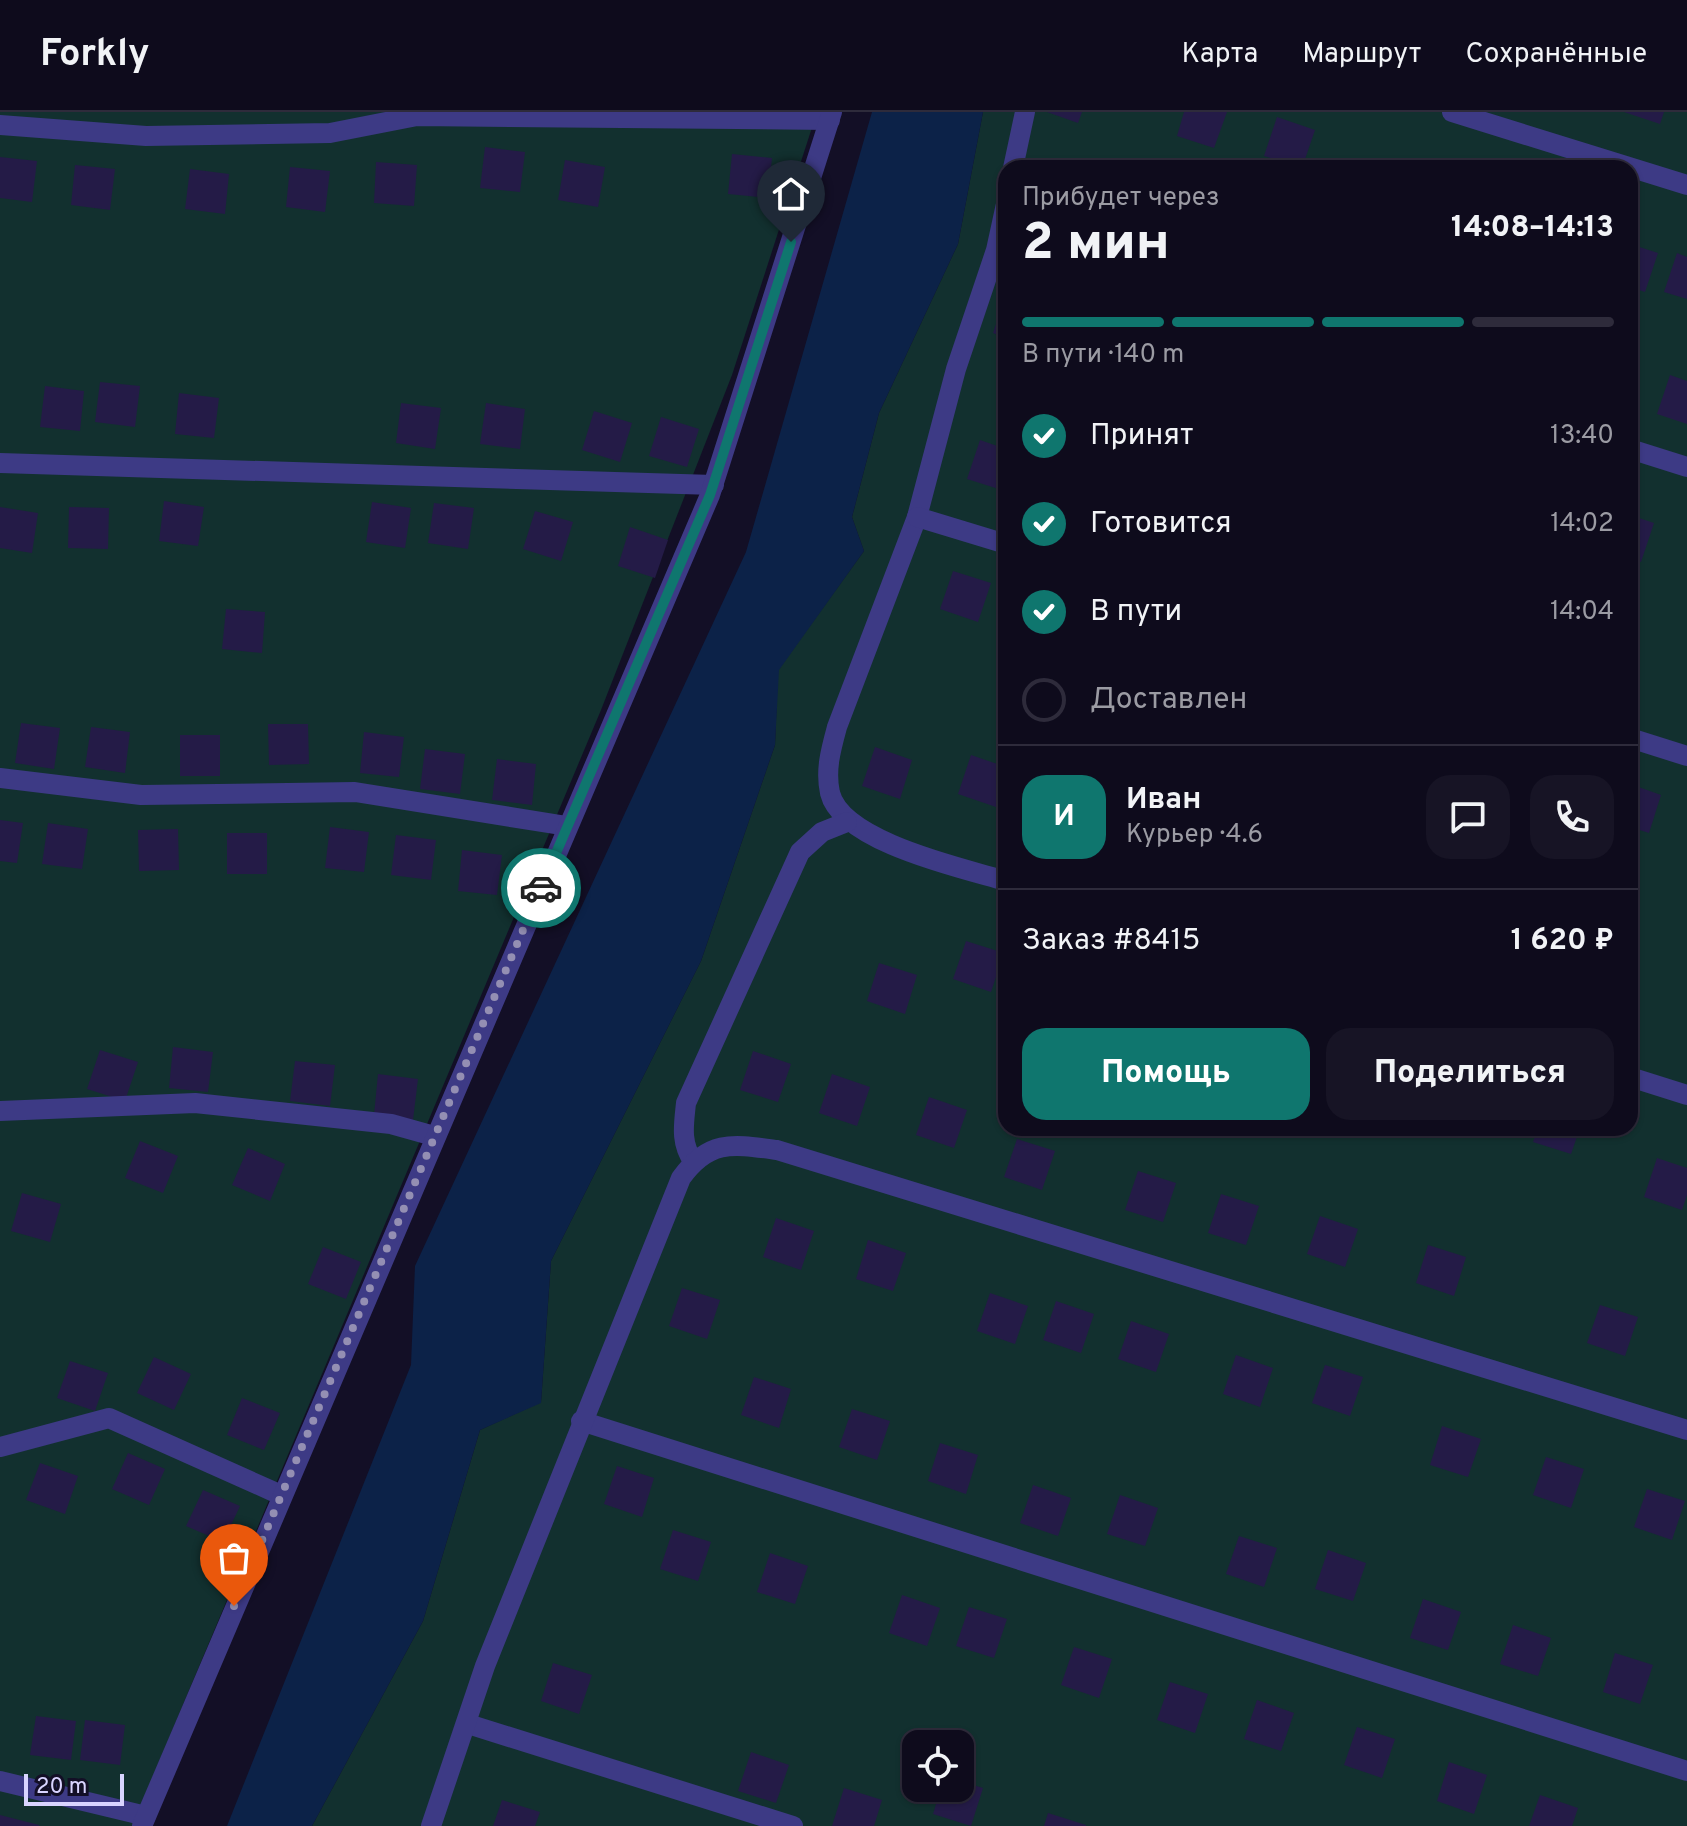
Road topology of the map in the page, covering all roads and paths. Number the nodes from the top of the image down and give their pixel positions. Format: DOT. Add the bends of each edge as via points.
graph roads {
  1 [pos="1025,112"];
  2 [pos="1452,112"];
  3 [pos="831,116"];
  4 [pos="0,125"];
  5 [pos="1015,160"];
  6 [pos="1607,160"];
  7 [pos="1638,170"];
  8 [pos="1687,185"];
  9 [pos="998,260"];
  10 [pos="1638,452"];
  11 [pos="0,463"];
  12 [pos="1687,467"];
  13 [pos="714,485"];
  14 [pos="917,517"];
  15 [pos="998,542"];
  16 [pos="1638,741"];
  17 [pos="1687,756"];
  18 [pos="0,778"];
  19 [pos="847,822"];
  20 [pos="567,826"];
  21 [pos="998,879"];
  22 [pos="1638,1080"];
  23 [pos="1687,1095"];
  24 [pos="0,1111"];
  25 [pos="434,1136"];
  26 [pos="693,1161"];
  27 [pos="581,1421"];
  28 [pos="1687,1430"];
  29 [pos="0,1447"];
  30 [pos="281,1495"];
  31 [pos="468,1724"];
  32 [pos="1687,1771"];
  33 [pos="0,1781"];
  34 [pos="144,1821"];
  35 [pos="431,1826"];
  36 [pos="793,1826"];
  1 -- 5 [label="street"];
  2 -- 6 [label="street"];
  3 -- 4 [label="street" via="417,116 330,133 146,136"];
  3 -- 13 [label="street"];
  7 -- 8 [label="street"];
  9 -- 14 [label="street" via="956,369"];
  10 -- 12 [label="street"];
  11 -- 13 [label="street"];
  13 -- 20 [label="street"];
  14 -- 15 [label="street"];
  14 -- 19 [label="street" via="828,759 831,795"];
  16 -- 17 [label="street"];
  18 -- 20 [label="street" via="141,795 355,792"];
  19 -- 21 [label="street" via="905,850"];
  19 -- 26 [label="street" via="822,832 800,852 686,1103 683,1133"];
  20 -- 25 [label="street"];
  22 -- 23 [label="street"];
  24 -- 25 [label="street" via="195,1103 391,1124"];
  25 -- 30 [label="street"];
  26 -- 27 [label="street" via="681,1178"];
  26 -- 28 [label="street" via="712,1148 777,1150"];
  27 -- 31 [label="street" via="485,1666"];
  27 -- 32 [label="street"];
  29 -- 30 [label="street" via="109,1418"];
  30 -- 34 [label="street"];
  31 -- 35 [label="street"];
  31 -- 36 [label="street"];
  33 -- 34 [label="street"];
}
